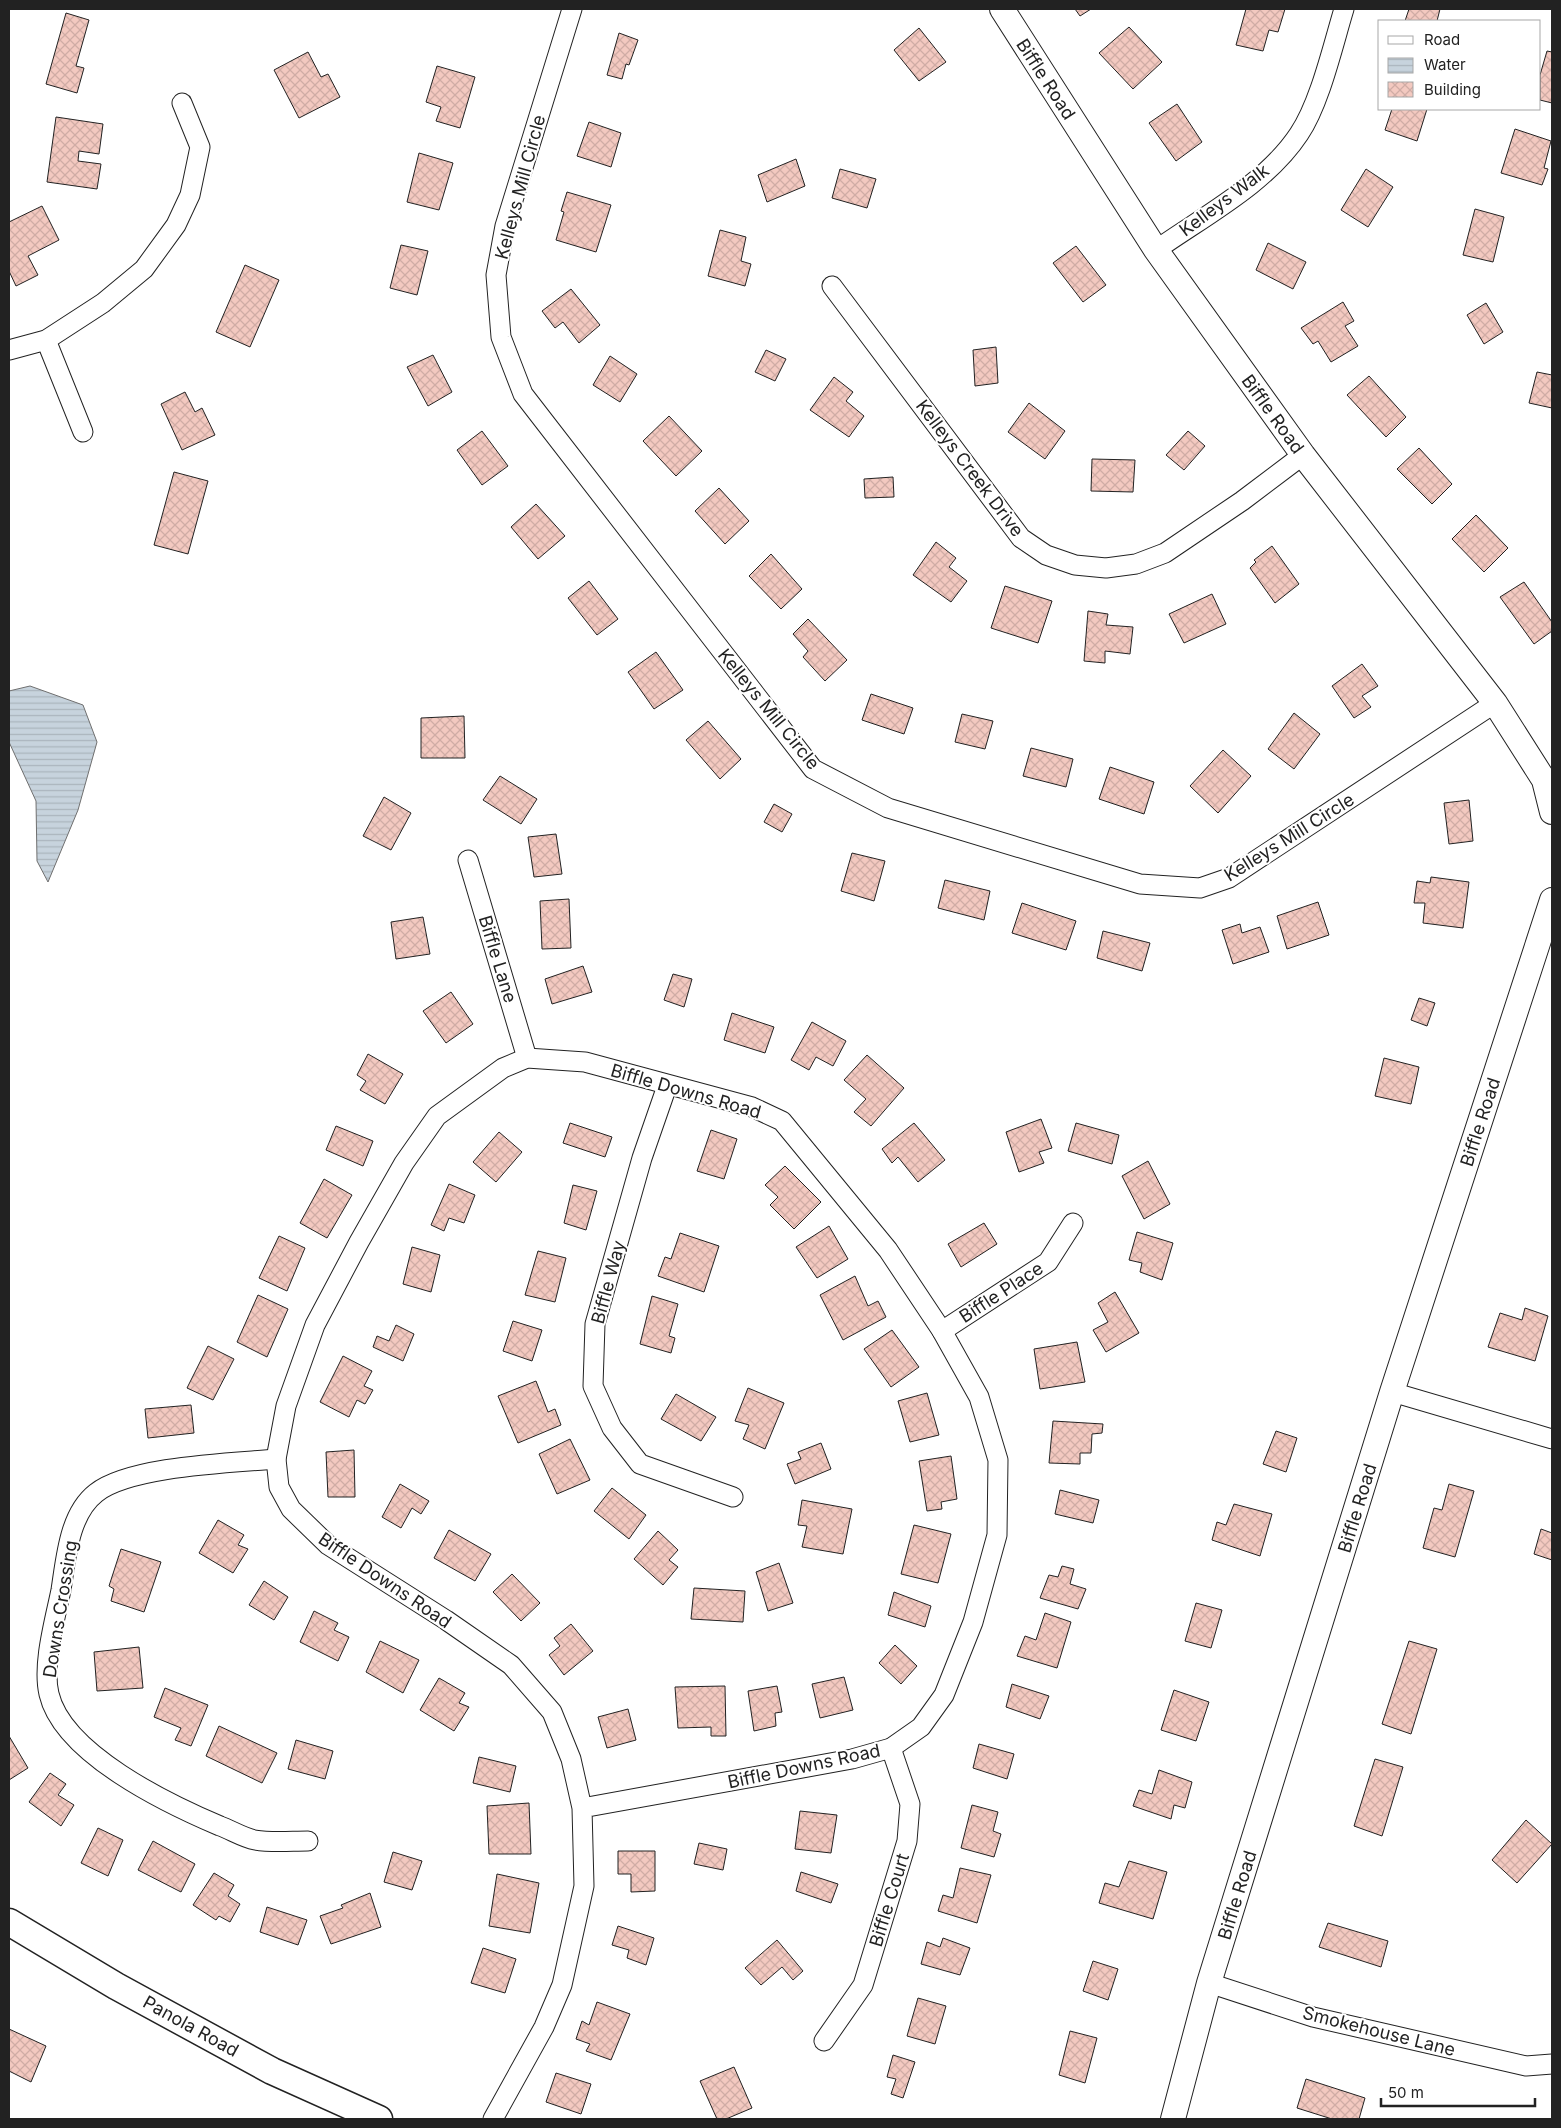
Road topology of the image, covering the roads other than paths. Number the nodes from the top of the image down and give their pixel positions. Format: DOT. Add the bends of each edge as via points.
graph roads {
  1 [pos="572,9"];
  2 [pos="1002,9"];
  3 [pos="1344,9"];
  4 [pos="182,103"];
  5 [pos="1156,250"];
  6 [pos="832,286"];
  7 [pos="46,340"];
  8 [pos="9,350"];
  9 [pos="82,432"];
  10 [pos="1303,455"];
  11 [pos="1495,703"];
  12 [pos="1552,812"];
  13 [pos="468,860"];
  14 [pos="1552,900"];
  15 [pos="527,1058"];
  16 [pos="668,1086"];
  17 [pos="1072,1223"];
  18 [pos="942,1331"];
  19 [pos="1392,1392"];
  20 [pos="1552,1438"];
  21 [pos="276,1459"];
  22 [pos="733,1497"];
  23 [pos="891,1748"];
  24 [pos="582,1808"];
  25 [pos="308,1841"];
  26 [pos="9,1922"];
  27 [pos="1209,1983"];
  28 [pos="824,2041"];
  29 [pos="1552,2064"];
  30 [pos="378,2119"];
  31 [pos="493,2119"];
  32 [pos="1173,2119"];
  1 -- 11 [label="street, Kelleys Mill Circle" via="505,226 496,275 501,336 523,394 813,770 898,810 1140,884 1200,888 1230,878"];
  2 -- 5 [label="street, Biffle Road"];
  3 -- 5 [label="street, Kelleys Walk" via="1313,106 1299,134 1262,177"];
  4 -- 7 [label="street" via="200,147 190,195 176,225 144,269 103,302"];
  5 -- 10 [label="street, Biffle Road"];
  6 -- 10 [label="street, Kelleys Creek Drive" via="1021,538 1046,555 1075,565 1106,568 1136,564 1165,553"];
  7 -- 8 [label="street"];
  7 -- 9 [label="street"];
  10 -- 11 [label="street, Biffle Road"];
  11 -- 12 [label="street, Biffle Road" via="1544,780"];
  13 -- 15 [label="street, Biffle Lane"];
  14 -- 19 [label="street, Biffle Road"];
  15 -- 16 [label="street, Biffle Downs Road" via="585,1062"];
  15 -- 21 [label="street, Biffle Downs Road" via="503,1068 437,1116 404,1163 315,1325 286,1406"];
  16 -- 18 [label="street, Biffle Downs Road" via="752,1107 782,1121 888,1250"];
  16 -- 22 [label="street, Biffle Way" via="642,1158 595,1324 593,1386 612,1428 640,1464"];
  17 -- 18 [label="street, Biffle Place" via="1048,1262"];
  18 -- 23 [label="street, Biffle Downs Road" via="979,1397 998,1460 997,1535 973,1622 944,1695 921,1727"];
  19 -- 20 [label="street"];
  19 -- 27 [label="street, Biffle Road"];
  21 -- 24 [label="street, Biffle Downs Road" via="279,1488 291,1509 328,1545 511,1665 552,1712 571,1758"];
  21 -- 25 [label="street, Downs Crossing" via="165,1470 124,1479 96,1493 77,1517 66,1559 47,1670 49,1694 58,1717 80,1743 108,1766 176,1807 255,1840"];
  23 -- 24 [label="street, Biffle Downs Road" via="852,1759"];
  23 -- 28 [label="street, Biffle Court" via="910,1804 907,1841 863,1985"];
  24 -- 31 [label="street, Biffle Downs Road" via="584,1886 562,1985 544,2027"];
  26 -- 30 [label="main road, Panola Road" via="116,1986 272,2071"];
  27 -- 29 [label="street, Smokehouse Lane" via="1313,2017 1526,2066"];
  27 -- 32 [label="street, Biffle Road"];
}
